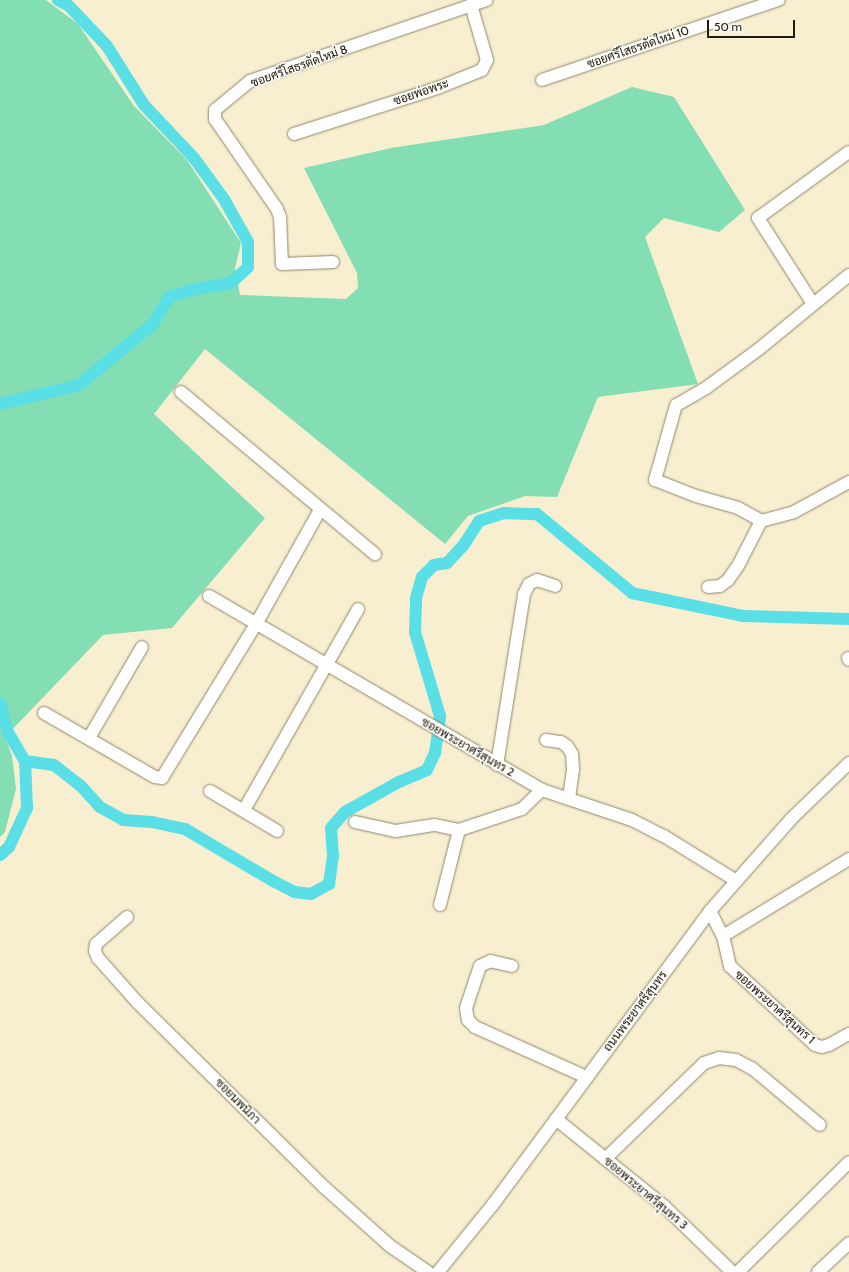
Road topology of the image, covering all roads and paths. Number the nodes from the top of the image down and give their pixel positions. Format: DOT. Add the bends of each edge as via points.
graph roads {
  1 [pos="486,0"];
  2 [pos="779,0"];
  3 [pos="471,6"];
  4 [pos="542,80"];
  5 [pos="294,134"];
  6 [pos="849,152"];
  7 [pos="333,262"];
  8 [pos="849,276"];
  9 [pos="813,304"];
  10 [pos="181,392"];
  11 [pos="849,482"];
  12 [pos="320,510"];
  13 [pos="761,521"];
  14 [pos="375,554"];
  15 [pos="556,586"];
  16 [pos="708,587"];
  17 [pos="209,596"];
  18 [pos="358,609"];
  19 [pos="256,624"];
  20 [pos="142,648"];
  21 [pos="327,664"];
  22 [pos="44,713"];
  23 [pos="89,738"];
  24 [pos="546,740"];
  25 [pos="849,763"];
  26 [pos="497,765"];
  27 [pos="542,790"];
  28 [pos="210,791"];
  29 [pos="569,799"];
  30 [pos="244,810"];
  31 [pos="355,822"];
  32 [pos="459,830"];
  33 [pos="277,831"];
  34 [pos="849,859"];
  35 [pos="735,880"];
  36 [pos="440,905"];
  37 [pos="710,912"];
  38 [pos="127,917"];
  39 [pos="723,936"];
  40 [pos="512,966"];
  41 [pos="849,1034"];
  42 [pos="586,1076"];
  43 [pos="556,1119"];
  44 [pos="820,1125"];
  45 [pos="605,1159"];
  46 [pos="849,1162"];
  47 [pos="849,1243"];
  48 [pos="445,1269"];
  49 [pos="428,1272"];
  50 [pos="732,1272"];
  51 [pos="738,1272"];
  52 [pos="818,1272"];
  1 -- 3 [label="street, ซอยศรีโสธรตัดใหม่ 8"];
  2 -- 4 [label="street, ซอยศรีโสธรตัดใหม่ 10"];
  3 -- 5 [label="street, ซอยพ่อพระ" via="488,60 482,70"];
  3 -- 7 [label="street, ซอยศรีโสธรตัดใหม่ 8" via="250,81 215,110 215,119 272,198 280,217 282,264"];
  6 -- 9 [label="street" via="758,218"];
  8 -- 9 [label="street"];
  9 -- 13 [label="street" via="759,349 706,388 676,405 655,480 696,496 738,508"];
  10 -- 12 [label="street"];
  11 -- 13 [label="street" via="794,512"];
  12 -- 14 [label="street"];
  12 -- 19 [label="street"];
  13 -- 16 [label="street" via="728,580 720,586"];
  15 -- 26 [label="street" via="537,580 529,584 524,594"];
  17 -- 19 [label="street, ซอยพระยาศรีสุนทร 2"];
  18 -- 21 [label="street"];
  19 -- 21 [label="street, ซอยพระยาศรีสุนทร 2"];
  19 -- 23 [label="street" via="162,778 155,777"];
  20 -- 23 [label="street"];
  21 -- 26 [label="street, ซอยพระยาศรีสุนทร 2"];
  21 -- 30 [label="street"];
  22 -- 23 [label="street"];
  24 -- 29 [label="street" via="561,742 572,754 573,770"];
  25 -- 35 [label="street, ถนนพระยาศรีสุนทร" via="791,819"];
  26 -- 27 [label="street, ซอยพระยาศรีสุนทร 2"];
  27 -- 29 [label="street, ซอยพระยาศรีสุนทร 2"];
  27 -- 32 [label="street" via="522,809"];
  28 -- 30 [label="street"];
  29 -- 35 [label="street, ซอยพระยาศรีสุนทร 2" via="632,820 664,836"];
  30 -- 33 [label="street"];
  31 -- 32 [label="street" via="396,832 435,825"];
  32 -- 36 [label="street"];
  34 -- 39 [label="street"];
  35 -- 37 [label="street, ถนนพระยาศรีสุนทร"];
  37 -- 39 [label="street, ซอยพระยาศรีสุนทร 1"];
  37 -- 42 [label="street, ถนนพระยาศรีสุนทร"];
  38 -- 49 [label="street, ซอยนพนิภา" via="96,944 98,958 138,1003 324,1187 390,1246"];
  39 -- 41 [label="street, ซอยพระยาศรีสุนทร 1" via="730,966 816,1045 829,1045"];
  40 -- 42 [label="street" via="491,961 480,966 466,1008 468,1020 475,1027"];
  42 -- 43 [label="street, ถนนพระยาศรีสุนทร"];
  43 -- 45 [label="street, ซอยพระยาศรีสุนทร 3"];
  43 -- 48 [label="street, ถนนพระยาศรีสุนทร"];
  44 -- 45 [label="street" via="753,1070 736,1060 719,1058 704,1063"];
  45 -- 50 [label="street, ซอยพระยาศรีสุนทร 3" via="679,1219"];
  46 -- 51 [label="street"];
  47 -- 52 [label="street"];
}
